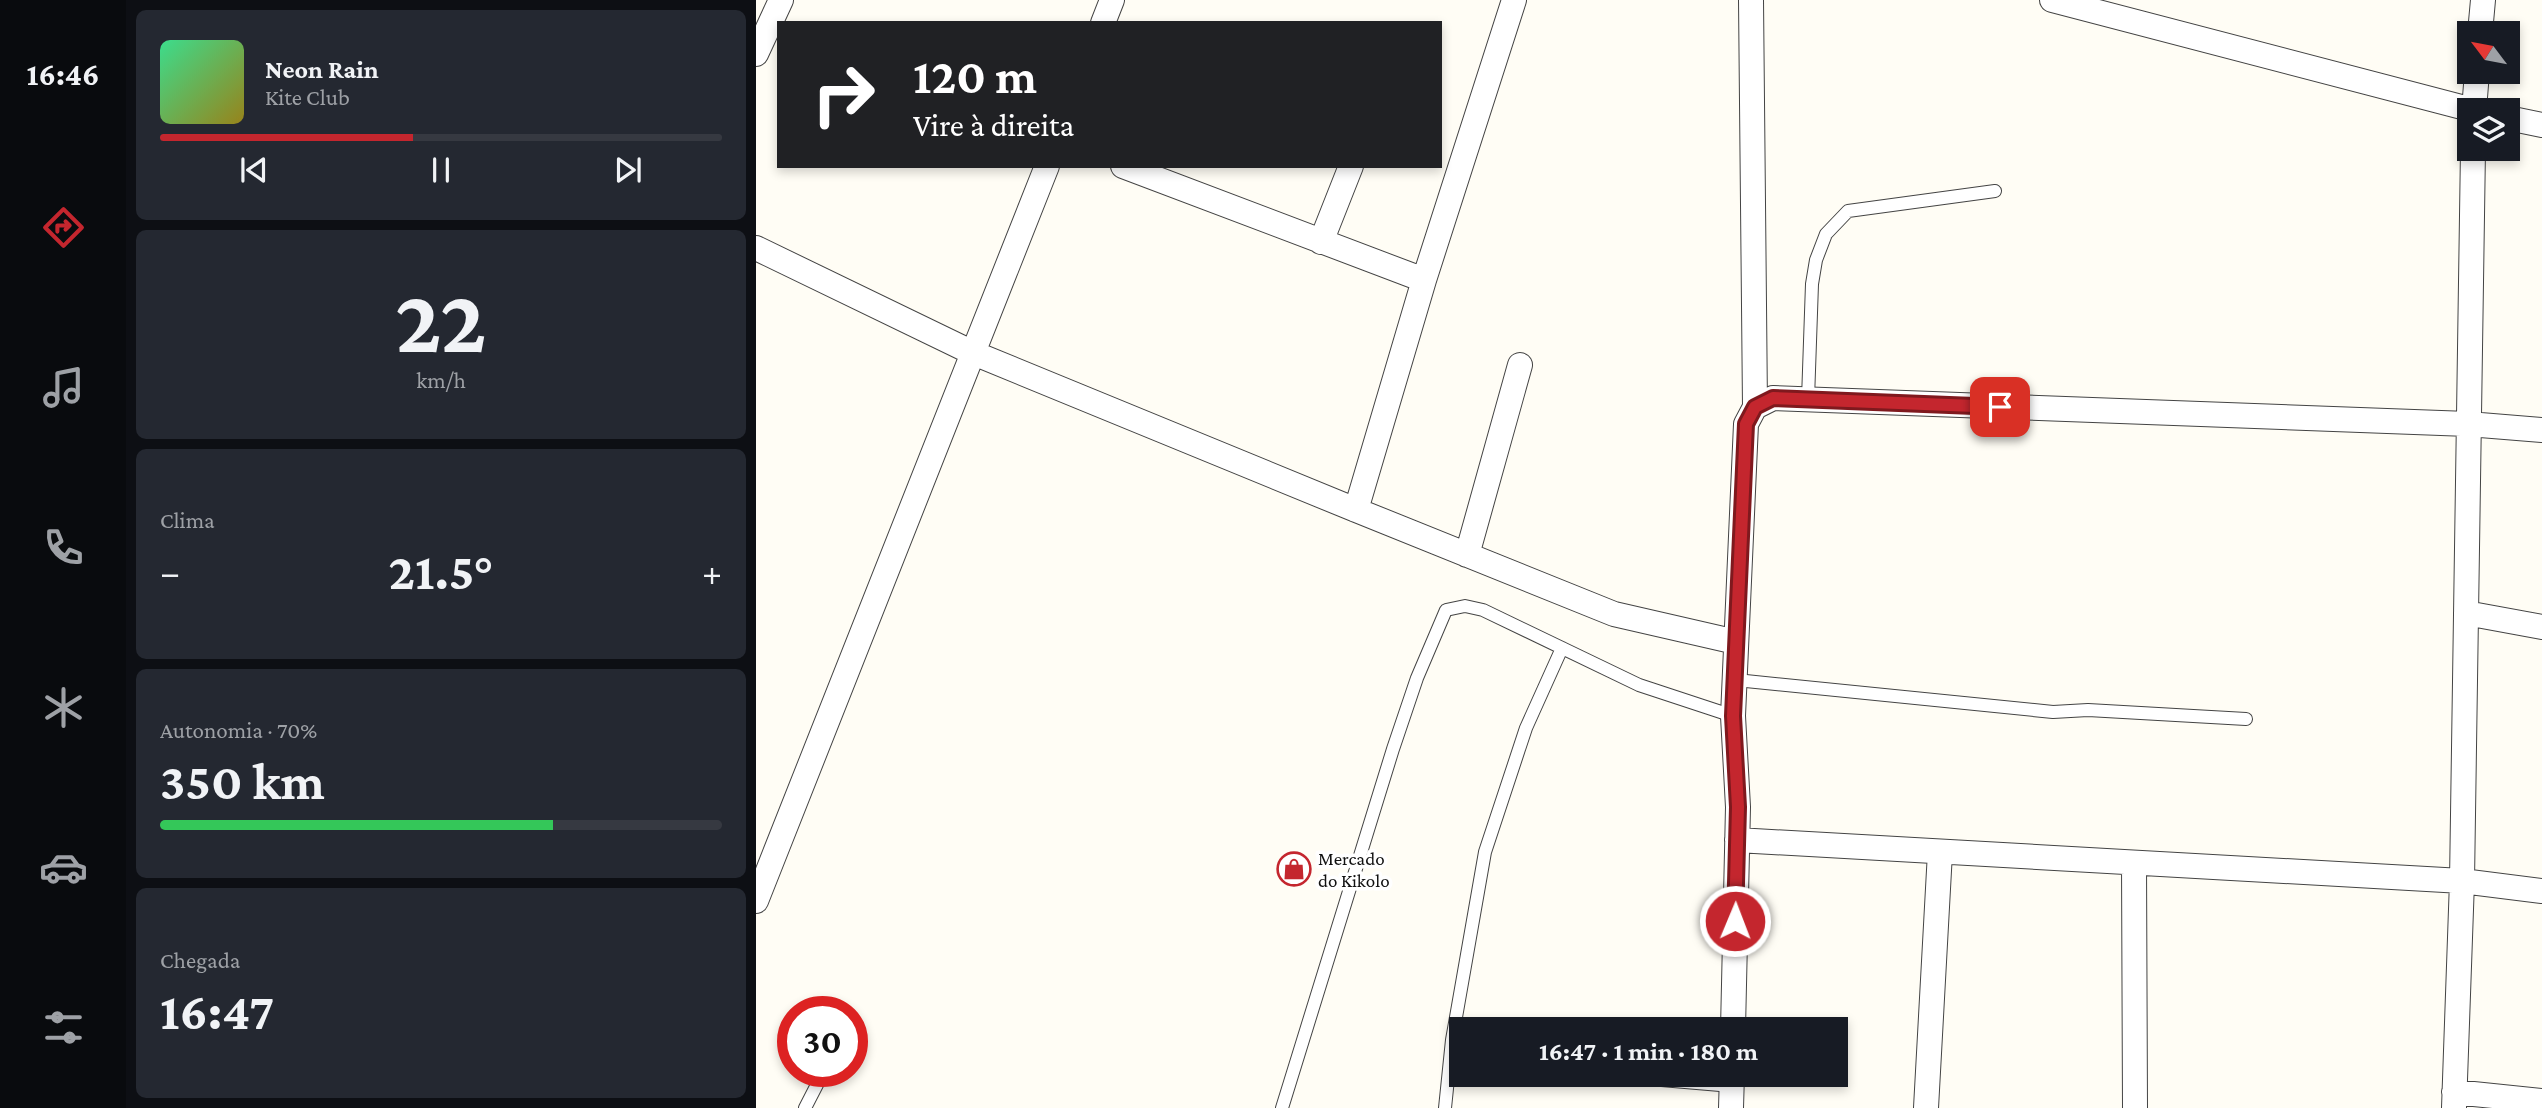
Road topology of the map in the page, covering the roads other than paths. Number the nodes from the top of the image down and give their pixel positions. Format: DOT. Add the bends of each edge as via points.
graph roads {
  1 [pos="782,0"];
  2 [pos="1112,0"];
  3 [pos="1514,0"];
  4 [pos="1751,0"];
  5 [pos="2052,0"];
  6 [pos="2483,0"];
  7 [pos="1104,21"];
  8 [pos="2481,21"];
  9 [pos="756,54"];
  10 [pos="2457,106"];
  11 [pos="2520,120"];
  12 [pos="2542,125"];
  13 [pos="2473,161"];
  14 [pos="1046,168"];
  15 [pos="1128,168"];
  16 [pos="1350,168"];
  17 [pos="1995,191"];
  18 [pos="1321,242"];
  19 [pos="756,248"];
  20 [pos="1424,280"];
  21 [pos="971,352"];
  22 [pos="1520,365"];
  23 [pos="1808,399"];
  24 [pos="1755,407"];
  25 [pos="2468,424"];
  26 [pos="2542,429"];
  27 [pos="1356,510"];
  28 [pos="1467,555"];
  29 [pos="2466,613"];
  30 [pos="2542,627"];
  31 [pos="1736,642"];
  32 [pos="1562,648"];
  33 [pos="1736,680"];
  34 [pos="1733,716"];
  35 [pos="2246,719"];
  36 [pos="1737,840"];
  37 [pos="1940,852"];
  38 [pos="2134,863"];
  39 [pos="2462,881"];
  40 [pos="2542,891"];
  41 [pos="756,901"];
  42 [pos="1461,1017"];
  43 [pos="1733,1017"];
  44 [pos="1449,1086"];
  45 [pos="816,1087"];
  46 [pos="1712,1087"];
  47 [pos="1731,1089"];
  48 [pos="2454,1100"];
  49 [pos="2542,1101"];
  50 [pos="805,1108"];
  51 [pos="1282,1108"];
  52 [pos="1445,1108"];
  53 [pos="1926,1108"];
  54 [pos="2135,1108"];
  1 -- 9 [label="street"];
  2 -- 7 [label="street"];
  3 -- 20 [label="street"];
  4 -- 24 [label="street"];
  5 -- 10 [label="street"];
  6 -- 8 [label="street"];
  11 -- 12 [label="street"];
  13 -- 25 [label="street"];
  14 -- 21 [label="street"];
  15 -- 18 [label="street"];
  16 -- 18 [label="street"];
  17 -- 23 [label="lane" via="1848,211 1826,234 1812,284"];
  18 -- 20 [label="street"];
  19 -- 21 [label="street"];
  20 -- 27 [label="street"];
  21 -- 27 [label="street"];
  21 -- 41 [label="street"];
  22 -- 28 [label="street"];
  23 -- 24 [label="street" via="1773,398"];
  23 -- 25 [label="street"];
  24 -- 31 [label="street" via="1746,424"];
  25 -- 26 [label="street"];
  25 -- 29 [label="street"];
  27 -- 28 [label="street"];
  28 -- 31 [label="street" via="1615,614"];
  29 -- 30 [label="street"];
  29 -- 39 [label="street"];
  31 -- 33 [label="street"];
  32 -- 34 [label="lane" via="1639,685"];
  32 -- 42 [label="lane" via="1526,728 1485,852"];
  32 -- 51 [label="lane" via="1483,610 1465,606 1446,610 1393,749"];
  33 -- 34 [label="street"];
  33 -- 35 [label="lane" via="2053,712"];
  34 -- 36 [label="street"];
  36 -- 37 [label="street"];
  36 -- 43 [label="street"];
  37 -- 38 [label="street"];
  37 -- 53 [label="street"];
  38 -- 39 [label="street"];
  38 -- 54 [label="street"];
  39 -- 40 [label="street"];
  39 -- 48 [label="street"];
  44 -- 52 [label="lane"];
  45 -- 50 [label="lane"];
  46 -- 47 [label="lane"];
  48 -- 49 [label="street"];
}
